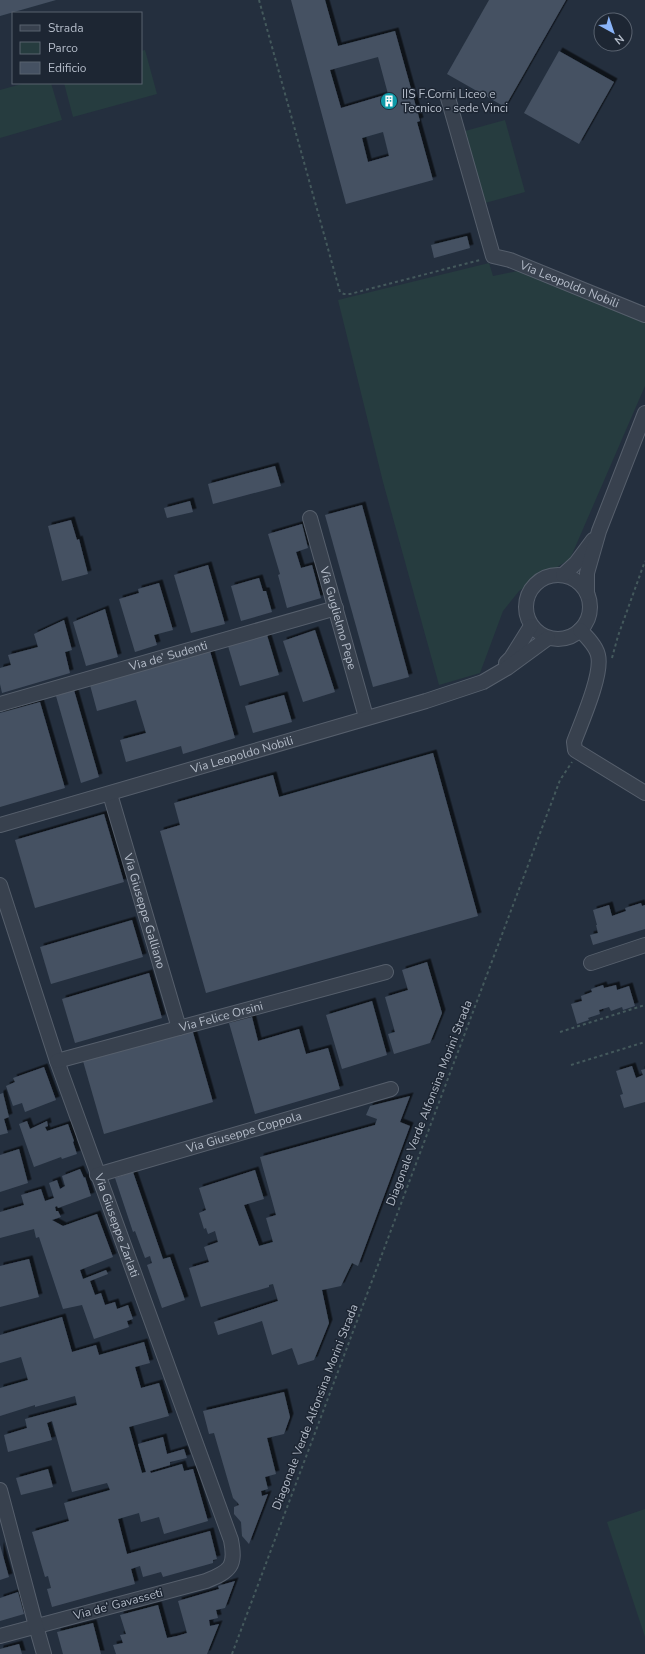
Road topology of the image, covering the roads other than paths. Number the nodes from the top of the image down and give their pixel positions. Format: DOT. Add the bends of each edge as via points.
graph roads {
  1 [pos="448,98"];
  2 [pos="645,315"];
  3 [pos="645,413"];
  4 [pos="310,518"];
  5 [pos="599,531"];
  6 [pos="563,575"];
  7 [pos="587,593"];
  8 [pos="336,608"];
  9 [pos="531,626"];
  10 [pos="580,630"];
  11 [pos="548,638"];
  12 [pos="482,682"];
  13 [pos="0,704"];
  14 [pos="366,717"];
  15 [pos="645,793"];
  16 [pos="110,794"];
  17 [pos="0,825"];
  18 [pos="0,885"];
  19 [pos="645,945"];
  20 [pos="591,963"];
  21 [pos="386,972"];
  22 [pos="179,1028"];
  23 [pos="57,1062"];
  24 [pos="391,1089"];
  25 [pos="97,1175"];
  26 [pos="0,1490"];
  27 [pos="233,1564"];
  28 [pos="36,1626"];
  29 [pos="0,1636"];
  30 [pos="44,1654"];
  1 -- 2 [label="street, Via Leopoldo Nobili" via="493,256 510,260"];
  3 -- 5 [label="street"];
  4 -- 8 [label="street, Via Guglielmo Pepe"];
  5 -- 6 [label="street" via="576,563"];
  5 -- 7 [label="street" via="587,573"];
  6 -- 7 [label="street" via="580,583"];
  6 -- 9 [label="street" via="544,577 530,590 525,608"];
  7 -- 10 [label="street" via="590,613"];
  8 -- 13 [label="street, Via de’ Sudenti"];
  8 -- 14 [label="street, Via Guglielmo Pepe"];
  9 -- 11 [label="street"];
  9 -- 12 [label="street, Via Leopoldo Nobili" via="511,658"];
  10 -- 11 [label="street" via="562,639"];
  10 -- 15 [label="street" via="593,645 599,661 595,687 574,742 575,750"];
  11 -- 12 [label="street, Via Leopoldo Nobili" via="507,668"];
  12 -- 14 [label="street, Via Leopoldo Nobili" via="426,701"];
  14 -- 16 [label="street, Via Leopoldo Nobili"];
  16 -- 17 [label="street, Via Leopoldo Nobili"];
  16 -- 22 [label="street, Via Giuseppe Galliano"];
  18 -- 23 [label="street, Via Giuseppe Zarlati"];
  19 -- 20 [label="street"];
  21 -- 22 [label="street, Via Felice Orsini"];
  22 -- 23 [label="street, Via Felice Orsini"];
  23 -- 25 [label="street, Via Giuseppe Zarlati"];
  24 -- 25 [label="street, Via Giuseppe Coppola"];
  25 -- 27 [label="street, Via Giuseppe Zarlati" via="231,1540"];
  26 -- 28 [label="street"];
  27 -- 28 [label="street, Via de’ Gavasseti" via="217,1577 206,1581"];
  28 -- 29 [label="street, Via de’ Gavasseti"];
  28 -- 30 [label="street"];
}
